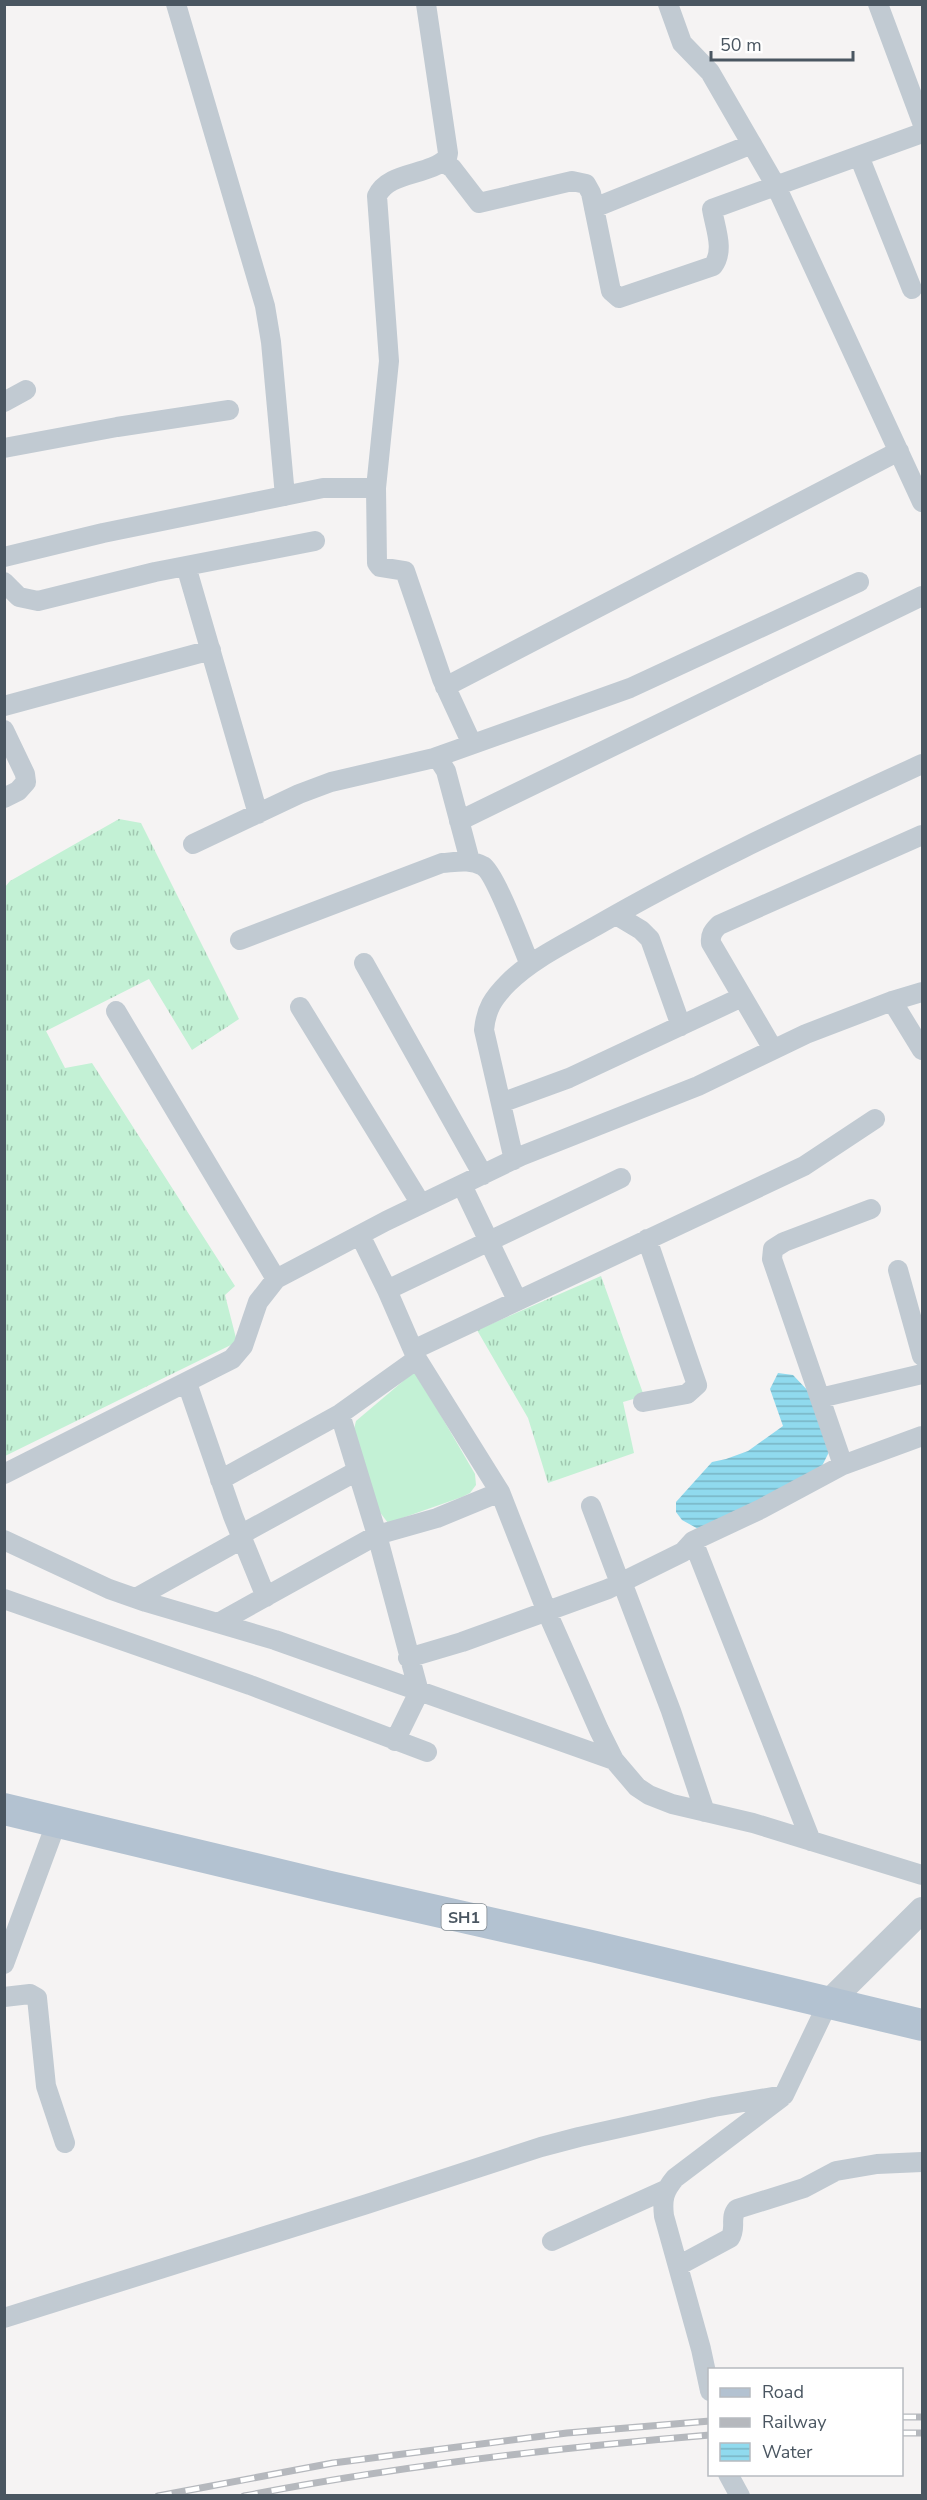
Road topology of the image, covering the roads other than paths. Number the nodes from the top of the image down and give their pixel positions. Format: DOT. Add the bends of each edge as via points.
graph roads {
  1 [pos="176,4"];
  2 [pos="426,4"];
  3 [pos="668,4"];
  4 [pos="878,4"];
  5 [pos="922,122"];
  6 [pos="922,133"];
  7 [pos="752,144"];
  8 [pos="859,156"];
  9 [pos="443,162"];
  10 [pos="777,186"];
  11 [pos="594,208"];
  12 [pos="912,289"];
  13 [pos="26,390"];
  14 [pos="4,402"];
  15 [pos="229,410"];
  16 [pos="4,448"];
  17 [pos="899,451"];
  18 [pos="376,488"];
  19 [pos="285,496"];
  20 [pos="922,502"];
  21 [pos="315,541"];
  22 [pos="4,557"];
  23 [pos="186,566"];
  24 [pos="4,567"];
  25 [pos="4,581"];
  26 [pos="859,582"];
  27 [pos="922,596"];
  28 [pos="211,650"];
  29 [pos="445,687"];
  30 [pos="4,706"];
  31 [pos="4,730"];
  32 [pos="472,744"];
  33 [pos="434,758"];
  34 [pos="922,764"];
  35 [pos="4,798"];
  36 [pos="258,814"];
  37 [pos="459,821"];
  38 [pos="922,835"];
  39 [pos="193,844"];
  40 [pos="470,861"];
  41 [pos="616,915"];
  42 [pos="240,940"];
  43 [pos="364,963"];
  44 [pos="530,965"];
  45 [pos="922,992"];
  46 [pos="742,997"];
  47 [pos="892,1001"];
  48 [pos="300,1007"];
  49 [pos="116,1011"];
  50 [pos="681,1026"];
  51 [pos="773,1049"];
  52 [pos="922,1050"];
  53 [pos="501,1103"];
  54 [pos="875,1119"];
  55 [pos="514,1160"];
  56 [pos="483,1174"];
  57 [pos="621,1178"];
  58 [pos="462,1185"];
  59 [pos="421,1204"];
  60 [pos="871,1209"];
  61 [pos="360,1235"];
  62 [pos="647,1239"];
  63 [pos="488,1241"];
  64 [pos="898,1270"];
  65 [pos="276,1279"];
  66 [pos="387,1290"];
  67 [pos="517,1300"];
  68 [pos="415,1354"];
  69 [pos="922,1356"];
  70 [pos="922,1374"];
  71 [pos="187,1383"];
  72 [pos="820,1398"];
  73 [pos="643,1402"];
  74 [pos="340,1414"];
  75 [pos="922,1436"];
  76 [pos="843,1465"];
  77 [pos="357,1472"];
  78 [pos="4,1474"];
  79 [pos="220,1480"];
  80 [pos="500,1492"];
  81 [pos="591,1506"];
  82 [pos="376,1535"];
  83 [pos="241,1537"];
  84 [pos="4,1540"];
  85 [pos="693,1541"];
  86 [pos="621,1582"];
  87 [pos="266,1597"];
  88 [pos="136,1598"];
  89 [pos="4,1599"];
  90 [pos="547,1612"];
  91 [pos="220,1622"];
  92 [pos="408,1658"];
  93 [pos="418,1692"];
  94 [pos="394,1740"];
  95 [pos="428,1752"];
  96 [pos="614,1760"];
  97 [pos="4,1809"];
  98 [pos="705,1812"];
  99 [pos="57,1821"];
  100 [pos="811,1841"];
  101 [pos="922,1875"];
  102 [pos="921,1913"];
  103 [pos="4,1964"];
  104 [pos="4,1998"];
  105 [pos="828,2002"];
  106 [pos="922,2025"];
  107 [pos="784,2095"];
  108 [pos="65,2143"];
  109 [pos="922,2162"];
  110 [pos="665,2190"];
  111 [pos="552,2241"];
  112 [pos="678,2266"];
  113 [pos="4,2318"];
  114 [pos="708,2383"];
  115 [pos="729,2476"];
  116 [pos="740,2496"];
  1 -- 19 [label="street" via="265,306"];
  2 -- 9 [label="street" via="448,153"];
  3 -- 7 [label="street" via="682,43 710,72"];
  4 -- 5 [label="street"];
  6 -- 8 [label="street"];
  7 -- 10 [label="street"];
  7 -- 11 [label="street"];
  8 -- 10 [label="street"];
  8 -- 12 [label="street"];
  9 -- 11 [label="street" via="479,203 572,182 586,184"];
  9 -- 18 [label="street" via="390,182 377,196 389,361"];
  10 -- 11 [label="street" via="712,209 720,252 712,266 619,298 611,291"];
  10 -- 17 [label="street"];
  13 -- 14 [label="street"];
  15 -- 16 [label="street"];
  17 -- 20 [label="street"];
  17 -- 29 [label="street"];
  18 -- 19 [label="street" via="322,488"];
  18 -- 29 [label="street" via="378,565 405,571"];
  19 -- 22 [label="street"];
  21 -- 23 [label="street"];
  23 -- 25 [label="street" via="38,600 19,597"];
  23 -- 28 [label="street"];
  24 -- 25 [label="street"];
  26 -- 32 [label="street" via="630,688"];
  27 -- 37 [label="street"];
  28 -- 30 [label="street"];
  28 -- 36 [label="street"];
  29 -- 32 [label="street"];
  31 -- 35 [label="street" via="26,782"];
  32 -- 33 [label="street"];
  33 -- 36 [label="street" via="331,782"];
  33 -- 37 [label="street" via="443,765"];
  34 -- 41 [label="street" via="766,837"];
  36 -- 39 [label="street"];
  37 -- 40 [label="street"];
  38 -- 46 [label="street" via="719,925 710,937 711,943"];
  40 -- 42 [label="street" via="442,863"];
  40 -- 44 [label="street" via="487,868"];
  41 -- 44 [label="street"];
  41 -- 50 [label="street" via="650,939"];
  43 -- 56 [label="street"];
  44 -- 53 [label="street" via="509,982 486,1012 484,1030"];
  45 -- 47 [label="street"];
  46 -- 50 [label="street"];
  46 -- 51 [label="street"];
  47 -- 51 [label="street"];
  47 -- 52 [label="street"];
  48 -- 59 [label="street"];
  49 -- 65 [label="street"];
  50 -- 53 [label="street" via="569,1078"];
  51 -- 55 [label="street" via="698,1086"];
  53 -- 55 [label="street"];
  54 -- 62 [label="street" via="804,1166"];
  55 -- 56 [label="street"];
  56 -- 58 [label="street"];
  57 -- 63 [label="street"];
  58 -- 59 [label="street"];
  58 -- 63 [label="street"];
  59 -- 61 [label="street"];
  60 -- 72 [label="street" via="773,1249 772,1259"];
  61 -- 65 [label="street"];
  61 -- 66 [label="street"];
  62 -- 67 [label="street"];
  62 -- 73 [label="street" via="697,1385 687,1394"];
  63 -- 66 [label="street"];
  63 -- 67 [label="street"];
  64 -- 69 [label="street"];
  65 -- 71 [label="street" via="258,1302 243,1346 232,1359"];
  66 -- 68 [label="street"];
  67 -- 68 [label="street"];
  68 -- 74 [label="street"];
  68 -- 80 [label="street"];
  70 -- 72 [label="street"];
  71 -- 78 [label="street"];
  71 -- 79 [label="street"];
  72 -- 76 [label="street"];
  74 -- 77 [label="street"];
  74 -- 79 [label="street"];
  75 -- 76 [label="street"];
  76 -- 85 [label="street"];
  77 -- 82 [label="street"];
  77 -- 83 [label="street"];
  79 -- 83 [label="street"];
  80 -- 82 [label="street" via="437,1518"];
  80 -- 90 [label="street"];
  81 -- 86 [label="street"];
  82 -- 87 [label="street"];
  82 -- 92 [label="street"];
  83 -- 87 [label="street"];
  83 -- 88 [label="street"];
  84 -- 88 [label="street"];
  85 -- 86 [label="street" via="683,1552"];
  85 -- 100 [label="street"];
  86 -- 90 [label="street"];
  86 -- 98 [label="street"];
  87 -- 91 [label="street"];
  88 -- 91 [label="street"];
  89 -- 94 [label="street"];
  90 -- 92 [label="street"];
  90 -- 96 [label="street"];
  91 -- 93 [label="street"];
  92 -- 93 [label="street"];
  93 -- 94 [label="street"];
  93 -- 96 [label="street"];
  94 -- 95 [label="street"];
  96 -- 98 [label="street" via="649,1796"];
  97 -- 99 [label="main road, SH1"];
  98 -- 100 [label="street"];
  99 -- 103 [label="street"];
  99 -- 105 [label="main road, SH1"];
  100 -- 101 [label="street"];
  102 -- 105 [label="street"];
  104 -- 108 [label="street" via="30,1994 37,1998 46,2086"];
  105 -- 106 [label="main road, SH1"];
  105 -- 107 [label="street"];
  107 -- 110 [label="street" via="675,2178"];
  107 -- 113 [label="street" via="579,2136"];
  109 -- 112 [label="street" via="836,2171 804,2188 737,2209 730,2238"];
  110 -- 111 [label="street"];
  110 -- 112 [label="street" via="663,2216"];
  112 -- 114 [label="street"];
  115 -- 116 [label="street"];
}
